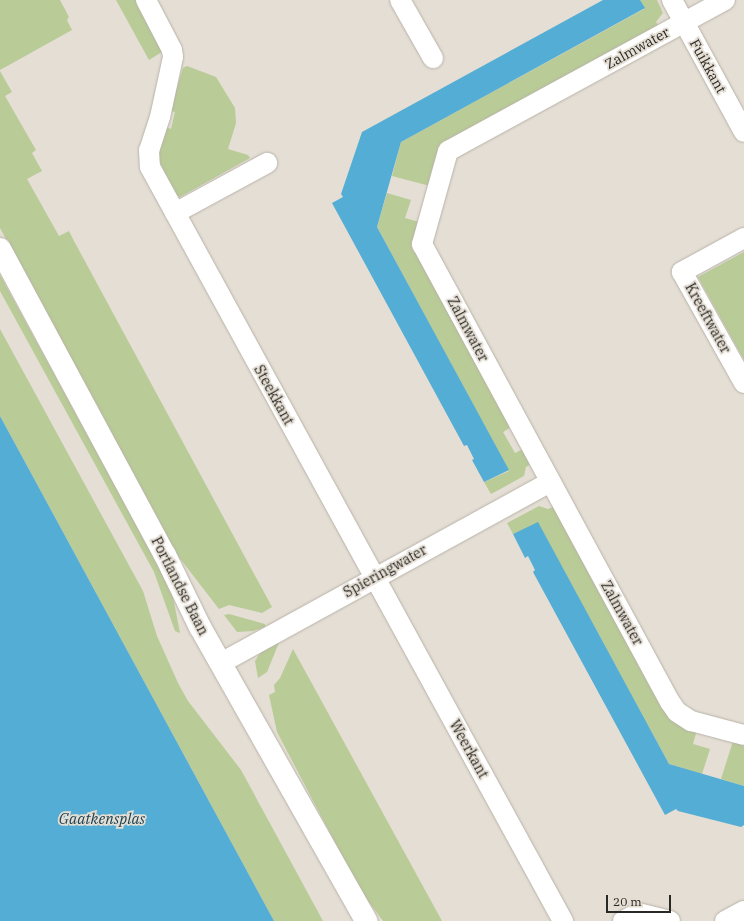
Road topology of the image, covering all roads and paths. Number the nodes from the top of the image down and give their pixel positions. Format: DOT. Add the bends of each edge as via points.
graph roads {
  1 [pos="146,0"];
  2 [pos="400,0"];
  3 [pos="672,0"];
  4 [pos="725,0"];
  5 [pos="684,22"];
  6 [pos="433,58"];
  7 [pos="744,132"];
  8 [pos="267,163"];
  9 [pos="175,213"];
  10 [pos="744,238"];
  11 [pos="0,249"];
  12 [pos="744,383"];
  13 [pos="550,482"];
  14 [pos="374,577"];
  15 [pos="222,663"];
  16 [pos="744,735"];
  17 [pos="744,911"];
  18 [pos="366,921"];
  19 [pos="563,921"];
  20 [pos="623,921"];
  21 [pos="670,921"];
  22 [pos="725,921"];
  1 -- 9 [label="street, Steekkant" via="172,50 173,62 149,150 149,160 150,167"];
  2 -- 6 [label="street"];
  3 -- 5 [label="street, Fuikkant"];
  4 -- 5 [label="street, Zalmwater"];
  5 -- 7 [label="street, Fuikkant"];
  5 -- 13 [label="street, Zalmwater" via="448,151 434,198 422,244"];
  8 -- 9 [label="street"];
  9 -- 14 [label="street, Steekkant"];
  10 -- 12 [label="street, Kreeftwater" via="682,272"];
  11 -- 15 [label="street, Portlandse Baan"];
  13 -- 14 [label="street, Spieringwater"];
  13 -- 16 [label="street, Zalmwater" via="677,712 691,721"];
  14 -- 15 [label="street, Spieringwater"];
  14 -- 19 [label="street, Weerkant"];
  15 -- 18 [label="street, Portlandse Baan"];
  17 -- 22 [label="street"];
  20 -- 21 [label="street" via="638,913"];
}
